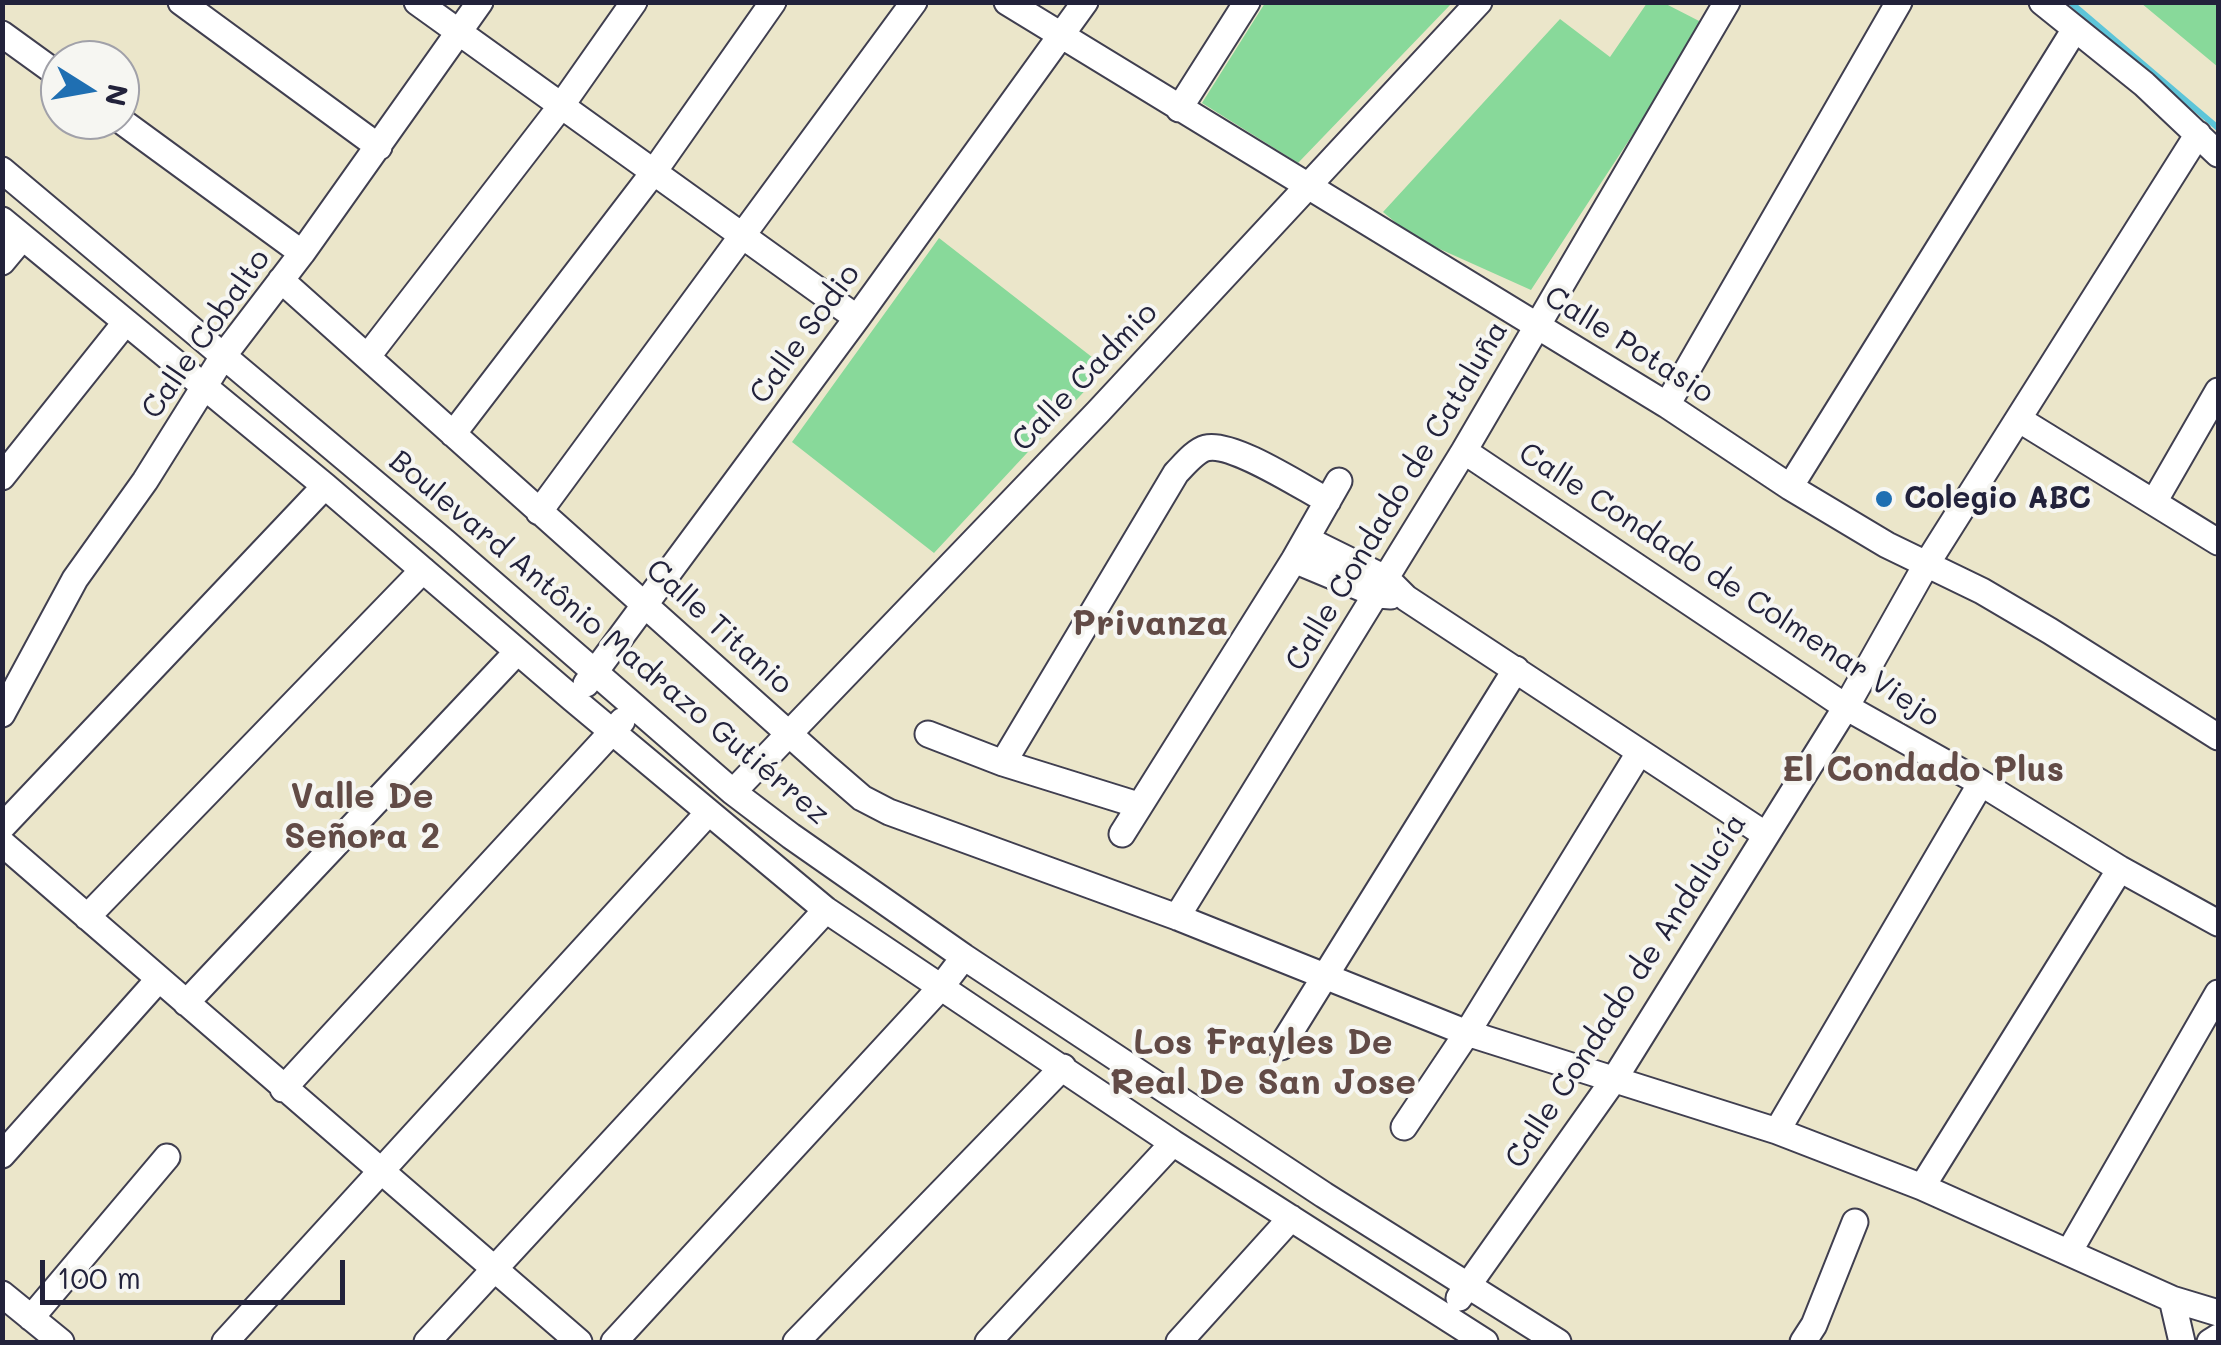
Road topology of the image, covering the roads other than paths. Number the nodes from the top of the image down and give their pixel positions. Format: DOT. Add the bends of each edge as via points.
graph roads {
  1 [pos="181,2"];
  2 [pos="417,2"];
  3 [pos="480,2"];
  4 [pos="634,2"];
  5 [pos="773,2"];
  6 [pos="914,2"];
  7 [pos="1006,2"];
  8 [pos="1085,2"];
  9 [pos="1246,2"];
  10 [pos="1479,2"];
  11 [pos="1899,2"];
  12 [pos="2042,2"];
  13 [pos="1722,4"];
  14 [pos="2075,29"];
  15 [pos="458,32"];
  16 [pos="2,34"];
  17 [pos="1063,37"];
  18 [pos="40,62"];
  19 [pos="560,106"];
  20 [pos="1179,110"];
  21 [pos="2198,134"];
  22 [pos="140,135"];
  23 [pos="379,147"];
  24 [pos="2218,154"];
  25 [pos="2,170"];
  26 [pos="653,173"];
  27 [pos="1309,188"];
  28 [pos="12,229"];
  29 [pos="740,235"];
  30 [pos="302,253"];
  31 [pos="2,262"];
  32 [pos="281,280"];
  33 [pos="857,318"];
  34 [pos="125,323"];
  35 [pos="1537,325"];
  36 [pos="224,355"];
  37 [pos="368,356"];
  38 [pos="206,387"];
  39 [pos="2218,391"];
  40 [pos="1667,404"];
  41 [pos="2020,420"];
  42 [pos="452,434"];
  43 [pos="1464,451"];
  44 [pos="2,476"];
  45 [pos="325,486"];
  46 [pos="1790,487"];
  47 [pos="2154,502"];
  48 [pos="539,512"];
  49 [pos="2218,542"];
  50 [pos="1300,550"];
  51 [pos="1926,565"];
  52 [pos="424,570"];
  53 [pos="1382,587"];
  54 [pos="647,604"];
  55 [pos="517,652"];
  56 [pos="1516,669"];
  57 [pos="596,673"];
  58 [pos="572,699"];
  59 [pos="637,707"];
  60 [pos="1846,707"];
  61 [pos="2,714"];
  62 [pos="613,731"];
  63 [pos="787,732"];
  64 [pos="928,734"];
  65 [pos="2218,737"];
  66 [pos="1639,752"];
  67 [pos="1003,762"];
  68 [pos="1981,783"];
  69 [pos="732,792"];
  70 [pos="1138,805"];
  71 [pos="708,813"];
  72 [pos="2,827"];
  73 [pos="1122,834"];
  74 [pos="1766,835"];
  75 [pos="2,843"];
  76 [pos="2120,869"];
  77 [pos="826,910"];
  78 [pos="1177,917"];
  79 [pos="88,918"];
  80 [pos="2218,923"];
  81 [pos="964,957"];
  82 [pos="1325,974"];
  83 [pos="158,980"];
  84 [pos="941,987"];
  85 [pos="2218,993"];
  86 [pos="186,1004"];
  87 [pos="1467,1032"];
  88 [pos="1281,1047"];
  89 [pos="1062,1067"];
  90 [pos="1615,1078"];
  91 [pos="283,1089"];
  92 [pos="1404,1128"];
  93 [pos="1778,1131"];
  94 [pos="1173,1143"];
  95 [pos="2,1155"];
  96 [pos="167,1157"];
  97 [pos="380,1171"];
  98 [pos="1922,1187"];
  99 [pos="1292,1218"];
  100 [pos="1856,1222"];
  101 [pos="2069,1252"];
  102 [pos="495,1269"];
  103 [pos="1468,1284"];
  104 [pos="2,1294"];
  105 [pos="2172,1298"];
  106 [pos="2218,1313"];
  107 [pos="31,1318"];
  108 [pos="1447,1318"];
  109 [pos="2218,1337"];
  110 [pos="61,1342"];
  111 [pos="224,1342"];
  112 [pos="427,1342"];
  113 [pos="579,1342"];
  114 [pos="614,1342"];
  115 [pos="796,1342"];
  116 [pos="988,1342"];
  117 [pos="1179,1342"];
  118 [pos="1485,1342"];
  119 [pos="1558,1342"];
  120 [pos="1803,1342"];
  121 [pos="2182,1342"];
  122 [pos="2210,1342"];
  1 -- 23 [label="street"];
  2 -- 15 [label="street"];
  3 -- 15 [label="street, Calle Cobalto"];
  4 -- 19 [label="street"];
  5 -- 26 [label="street"];
  6 -- 29 [label="street"];
  7 -- 17 [label="street, Calle Potasio"];
  8 -- 17 [label="street, Calle Sodio"];
  9 -- 20 [label="street"];
  10 -- 27 [label="street, Calle Cadmio"];
  11 -- 40 [label="street"];
  12 -- 14 [label="street"];
  13 -- 35 [label="street, Calle Condado de Cataluña"];
  14 -- 21 [label="street"];
  14 -- 46 [label="street"];
  15 -- 19 [label="street"];
  15 -- 23 [label="street, Calle Cobalto"];
  16 -- 18 [label="street"];
  17 -- 20 [label="street, Calle Potasio"];
  17 -- 33 [label="street, Calle Sodio"];
  19 -- 26 [label="street"];
  19 -- 37 [label="street"];
  20 -- 27 [label="street, Calle Potasio"];
  21 -- 24 [label="street"];
  21 -- 41 [label="street, Calle Condado de Andalucía"];
  22 -- 30 [label="street"];
  23 -- 30 [label="street, Calle Cobalto"];
  25 -- 36 [label="street, Boulevard Antônio Madrazo Gutiérrez"];
  26 -- 29 [label="street"];
  26 -- 42 [label="street"];
  27 -- 35 [label="street, Calle Potasio"];
  27 -- 63 [label="street, Calle Cadmio"];
  28 -- 31 [label="street"];
  28 -- 34 [label="street"];
  29 -- 33 [label="street"];
  29 -- 48 [label="street"];
  30 -- 32 [label="street, Calle Cobalto"];
  32 -- 36 [label="street, Calle Cobalto"];
  32 -- 37 [label="street, Calle Titanio"];
  33 -- 54 [label="street, Calle Sodio"];
  34 -- 38 [label="street"];
  34 -- 44 [label="street"];
  35 -- 40 [label="street, Calle Potasio"];
  35 -- 43 [label="street, Calle Condado de Cataluña"];
  36 -- 38 [label="street, Calle Cobalto"];
  36 -- 57 [label="street, Boulevard Antônio Madrazo Gutiérrez"];
  37 -- 42 [label="street, Calle Titanio"];
  38 -- 45 [label="street"];
  38 -- 61 [label="street, Calle Cobalto" via="75,579"];
  39 -- 47 [label="street"];
  40 -- 46 [label="street, Calle Potasio"];
  41 -- 47 [label="street"];
  41 -- 51 [label="street, Calle Condado de Andalucía"];
  42 -- 48 [label="street, Calle Titanio"];
  43 -- 53 [label="street, Calle Condado de Cataluña"];
  43 -- 60 [label="street, Calle Condado de Colmenar Viejo"];
  45 -- 52 [label="street"];
  45 -- 72 [label="street"];
  46 -- 51 [label="street, Calle Potasio"];
  47 -- 49 [label="street"];
  48 -- 54 [label="street, Calle Titanio"];
  50 -- 53 [label="street"];
  50 -- 67 [label="street" via="1334,491 1227,450 1197,454 1176,474"];
  50 -- 70 [label="street"];
  51 -- 60 [label="street, Calle Condado de Andalucía"];
  51 -- 65 [label="street, Calle Potasio" via="2050,631"];
  52 -- 55 [label="street"];
  52 -- 79 [label="street"];
  53 -- 56 [label="street"];
  53 -- 78 [label="street, Calle Condado de Cataluña"];
  54 -- 57 [label="street, Calle Sodio"];
  54 -- 63 [label="street, Calle Titanio"];
  55 -- 58 [label="street"];
  55 -- 86 [label="street"];
  56 -- 66 [label="street"];
  56 -- 82 [label="street"];
  57 -- 58 [label="street, Calle Sodio"];
  57 -- 59 [label="street, Boulevard Antônio Madrazo Gutiérrez"];
  58 -- 62 [label="street"];
  59 -- 62 [label="street"];
  59 -- 69 [label="street, Boulevard Antônio Madrazo Gutiérrez"];
  60 -- 68 [label="street, Calle Condado de Colmenar Viejo"];
  60 -- 74 [label="street, Calle Condado de Andalucía"];
  62 -- 71 [label="street"];
  62 -- 91 [label="street"];
  63 -- 69 [label="street, Calle Cadmio"];
  63 -- 78 [label="street, Calle Titanio" via="862,798 889,812"];
  64 -- 67 [label="street"];
  66 -- 74 [label="street"];
  66 -- 87 [label="street"];
  67 -- 70 [label="street"];
  68 -- 76 [label="street, Calle Condado de Colmenar Viejo"];
  68 -- 93 [label="street"];
  69 -- 81 [label="street, Boulevard Antônio Madrazo Gutiérrez"];
  70 -- 73 [label="street"];
  71 -- 77 [label="street"];
  71 -- 97 [label="street"];
  74 -- 90 [label="street, Calle Condado de Andalucía"];
  75 -- 79 [label="street"];
  76 -- 80 [label="street, Calle Condado de Colmenar Viejo"];
  76 -- 98 [label="street"];
  77 -- 84 [label="street"];
  77 -- 102 [label="street"];
  78 -- 82 [label="street, Calle Titanio"];
  79 -- 83 [label="street"];
  81 -- 84 [label="street"];
  81 -- 103 [label="street, Boulevard Antônio Madrazo Gutiérrez"];
  82 -- 87 [label="street, Calle Titanio"];
  82 -- 88 [label="street"];
  83 -- 86 [label="street"];
  83 -- 95 [label="street"];
  84 -- 89 [label="street"];
  84 -- 114 [label="street"];
  85 -- 101 [label="street"];
  86 -- 91 [label="street"];
  87 -- 90 [label="street, Calle Titanio"];
  87 -- 92 [label="street"];
  89 -- 94 [label="street"];
  89 -- 115 [label="street"];
  90 -- 93 [label="street, Calle Titanio"];
  90 -- 103 [label="street, Calle Condado de Andalucía"];
  91 -- 97 [label="street"];
  93 -- 98 [label="street, Calle Titanio"];
  94 -- 99 [label="street"];
  94 -- 116 [label="street"];
  96 -- 107 [label="street"];
  97 -- 102 [label="street"];
  97 -- 111 [label="street"];
  98 -- 101 [label="street, Calle Titanio"];
  99 -- 108 [label="street"];
  99 -- 117 [label="street"];
  100 -- 120 [label="street"];
  101 -- 105 [label="street, Calle Titanio"];
  102 -- 112 [label="street"];
  102 -- 113 [label="street"];
  103 -- 108 [label="street, Calle Condado de Andalucía"];
  103 -- 119 [label="street, Boulevard Antônio Madrazo Gutiérrez"];
  104 -- 107 [label="street"];
  105 -- 106 [label="street, Calle Titanio"];
  105 -- 121 [label="street"];
  107 -- 110 [label="street"];
  108 -- 118 [label="street"];
  109 -- 122 [label="street"];
}
